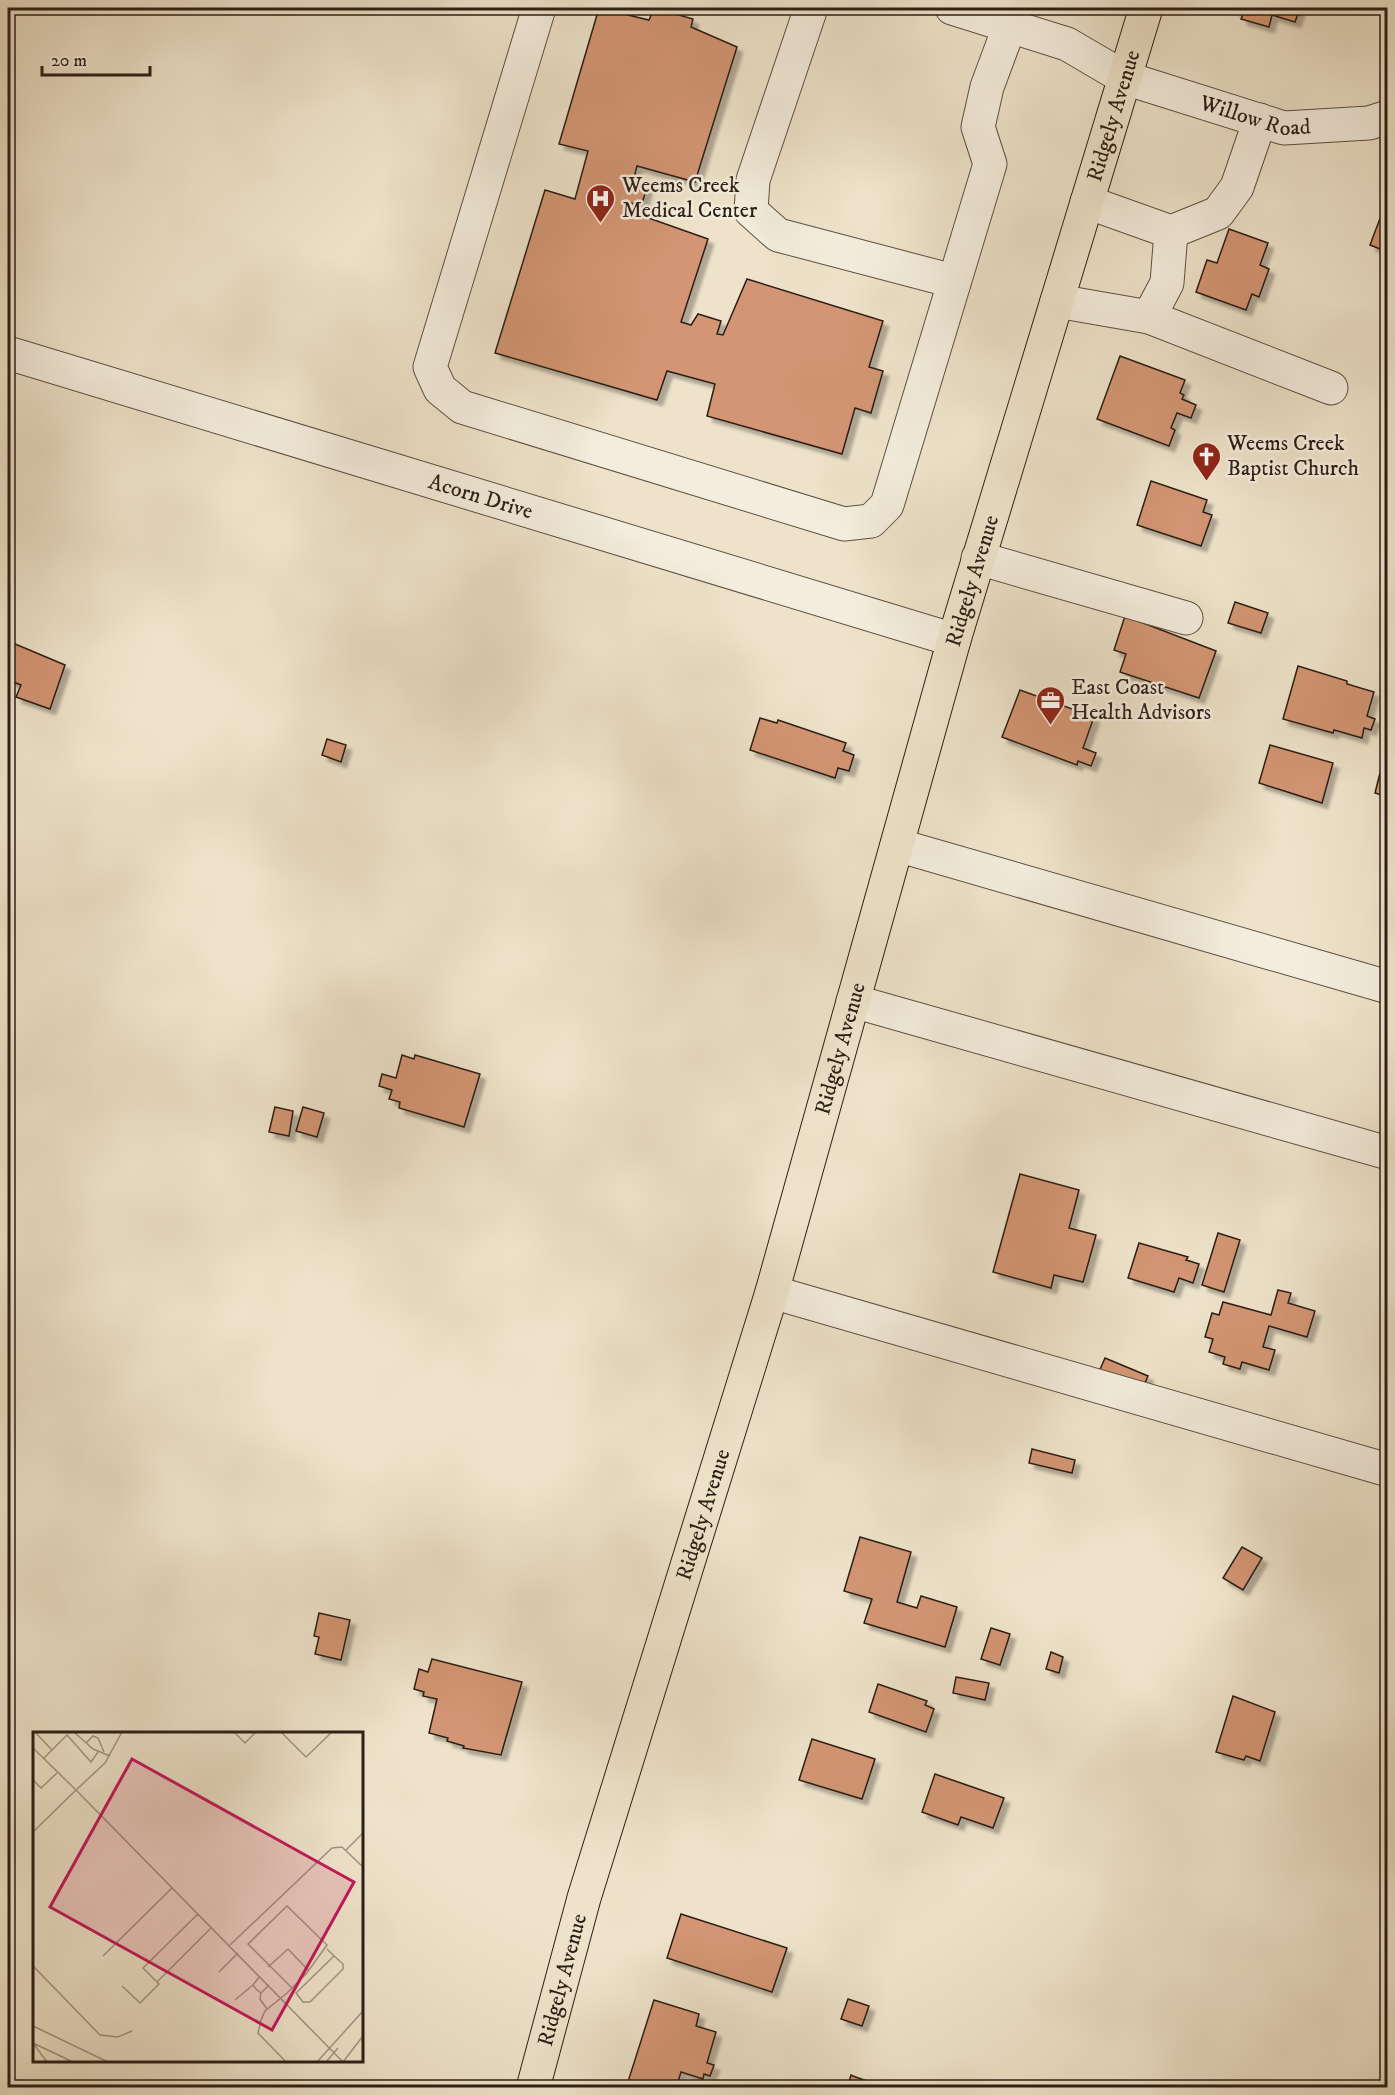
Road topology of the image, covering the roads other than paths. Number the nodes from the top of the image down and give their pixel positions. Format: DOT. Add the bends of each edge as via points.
graph roads {
  1 [pos="539,8"];
  2 [pos="811,8"];
  3 [pos="952,8"];
  4 [pos="1146,8"];
  5 [pos="1010,26"];
  6 [pos="1125,78"];
  7 [pos="1388,117"];
  8 [pos="1260,120"];
  9 [pos="1087,202"];
  10 [pos="1171,232"];
  11 [pos="953,281"];
  12 [pos="1057,301"];
  13 [pos="1149,317"];
  14 [pos="8,353"];
  15 [pos="1331,388"];
  16 [pos="978,558"];
  17 [pos="1186,618"];
  18 [pos="954,640"];
  19 [pos="897,845"];
  20 [pos="1388,987"];
  21 [pos="853,1001"];
  22 [pos="1388,1153"];
  23 [pos="772,1292"];
  24 [pos="1388,1470"];
  25 [pos="533,2088"];
  1 -- 11 [label="street" via="430,367 440,389 462,407 844,524 871,521 887,505"];
  2 -- 11 [label="street" via="753,180 752,210 778,235"];
  3 -- 5 [label="street, Willow Road"];
  4 -- 6 [label="main road, Ridgely Avenue"];
  5 -- 6 [label="street, Willow Road" via="1068,44"];
  5 -- 11 [label="street" via="987,87 978,127 990,164"];
  6 -- 8 [label="street, Willow Road"];
  6 -- 9 [label="main road, Ridgely Avenue"];
  7 -- 8 [label="street, Willow Road" via="1369,123 1284,128"];
  8 -- 10 [label="street" via="1237,187 1218,213"];
  9 -- 10 [label="street"];
  9 -- 12 [label="main road, Ridgely Avenue"];
  10 -- 13 [label="street" via="1167,283"];
  12 -- 13 [label="street"];
  12 -- 16 [label="main road, Ridgely Avenue"];
  13 -- 15 [label="street"];
  14 -- 18 [label="street, Acorn Drive"];
  16 -- 17 [label="street"];
  16 -- 18 [label="main road, Ridgely Avenue"];
  18 -- 19 [label="main road, Ridgely Avenue"];
  19 -- 20 [label="street"];
  19 -- 21 [label="main road, Ridgely Avenue"];
  21 -- 22 [label="street"];
  21 -- 23 [label="main road, Ridgely Avenue"];
  23 -- 24 [label="street"];
  23 -- 25 [label="main road, Ridgely Avenue" via="584,1898"];
}
